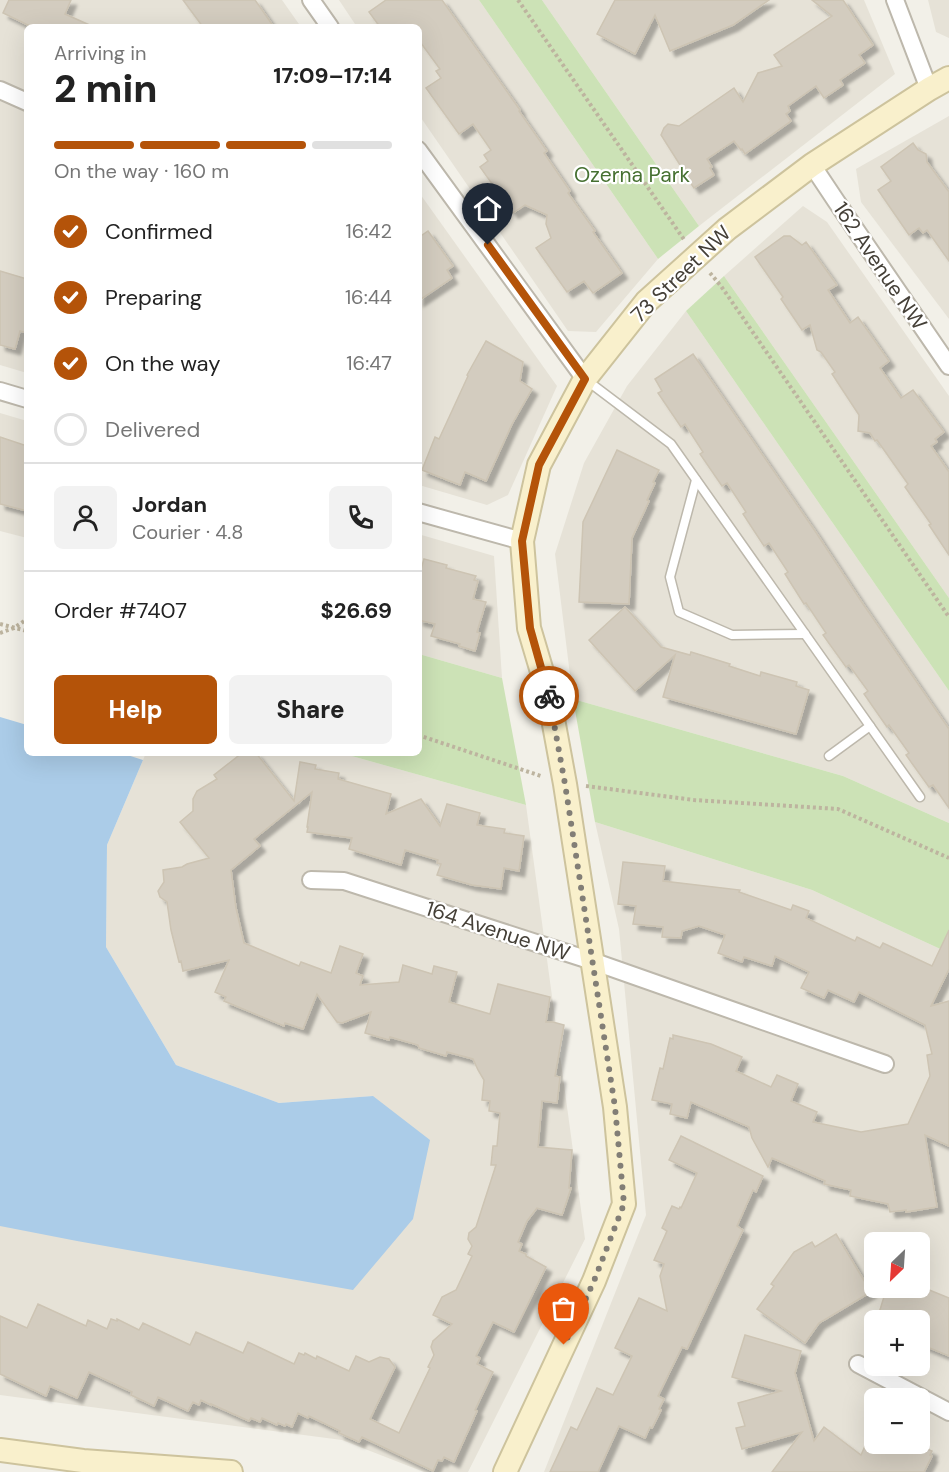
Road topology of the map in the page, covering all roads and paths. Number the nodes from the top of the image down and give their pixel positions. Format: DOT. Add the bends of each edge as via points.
graph roads {
  1 [pos="310,0"];
  2 [pos="518,0"];
  3 [pos="895,0"];
  4 [pos="328,24"];
  5 [pos="949,78"];
  6 [pos="929,89"];
  7 [pos="0,90"];
  8 [pos="24,101"];
  9 [pos="422,155"];
  10 [pos="813,165"];
  11 [pos="696,257"];
  12 [pos="949,366"];
  13 [pos="585,379"];
  14 [pos="0,391"];
  15 [pos="24,398"];
  16 [pos="696,480"];
  17 [pos="422,513"];
  18 [pos="522,541"];
  19 [pos="949,617"];
  20 [pos="24,621"];
  21 [pos="0,624"];
  22 [pos="14,628"];
  23 [pos="24,630"];
  24 [pos="0,633"];
  25 [pos="805,634"];
  26 [pos="870,726"];
  27 [pos="422,736"];
  28 [pos="829,756"];
  29 [pos="565,784"];
  30 [pos="920,797"];
  31 [pos="949,858"];
  32 [pos="311,880"];
  33 [pos="592,961"];
  34 [pos="885,1064"];
  35 [pos="858,1364"];
  36 [pos="949,1412"];
  37 [pos="0,1450"];
  38 [pos="81,1467"];
  39 [pos="231,1472"];
  40 [pos="505,1472"];
  1 -- 4 [label="street"];
  2 -- 11 [label="path"];
  3 -- 6 [label="street"];
  5 -- 6 [label="street, 73 Street NW"];
  6 -- 10 [label="street, 73 Street NW"];
  7 -- 8 [label="street"];
  9 -- 13 [label="street"];
  10 -- 11 [label="street, 73 Street NW"];
  10 -- 12 [label="street, 162 Avenue NW"];
  11 -- 13 [label="street, 73 Street NW" via="646,302"];
  11 -- 19 [label="path" via="721,286"];
  13 -- 16 [label="lane" via="671,444"];
  13 -- 18 [label="street, 73 Street NW" via="539,465"];
  14 -- 15 [label="street"];
  16 -- 25 [label="lane"];
  16 -- 25 [label="lane" via="670,577 679,612 732,635"];
  17 -- 18 [label="street"];
  18 -- 29 [label="street, 73 Street NW" via="530,628 548,692"];
  20 -- 22 [label="path"];
  21 -- 22 [label="path"];
  22 -- 23 [label="path"];
  22 -- 24 [label="path"];
  25 -- 26 [label="lane"];
  26 -- 28 [label="lane"];
  26 -- 30 [label="lane"];
  27 -- 29 [label="path"];
  29 -- 31 [label="path" via="694,800 838,809"];
  29 -- 33 [label="street, 73 Street NW"];
  32 -- 33 [label="street, 164 Avenue NW" via="344,881"];
  33 -- 34 [label="street, 164 Avenue NW"];
  33 -- 40 [label="street, 73 Street NW" via="615,1107 624,1204 594,1281"];
  35 -- 36 [label="street"];
  37 -- 38 [label="street"];
  38 -- 39 [label="street"];
}
